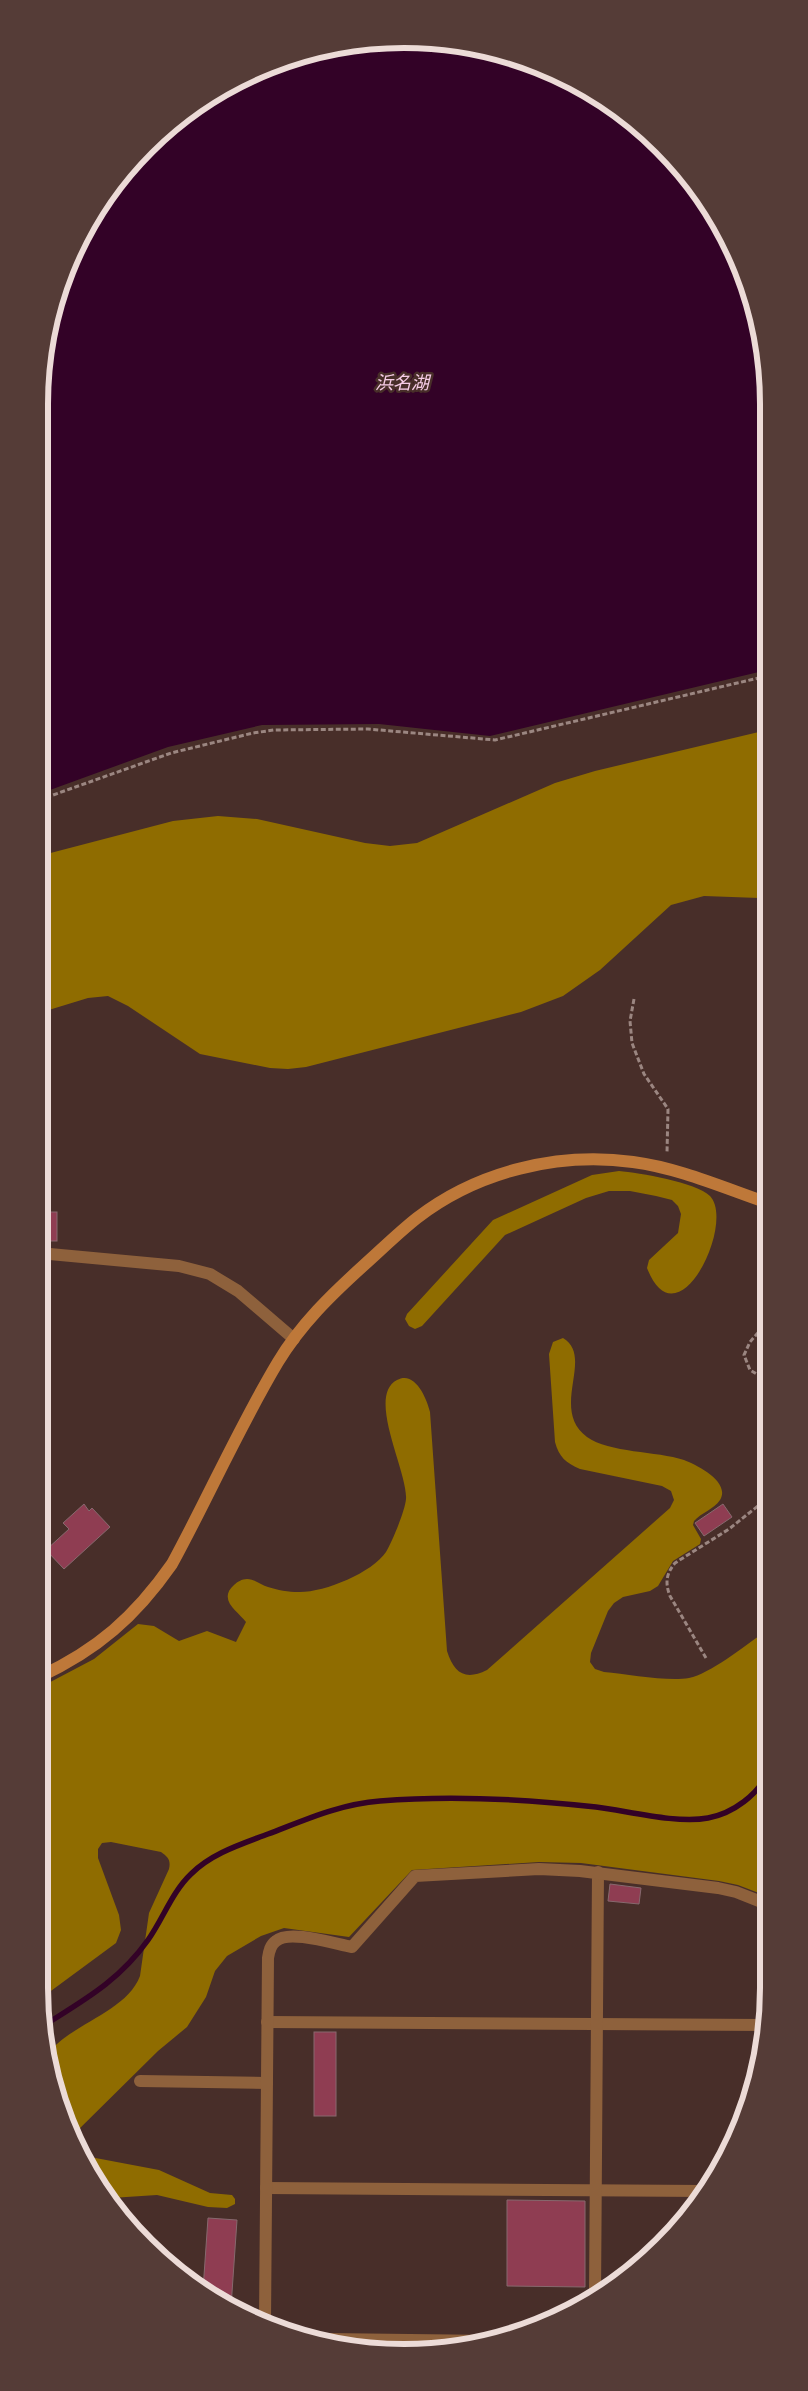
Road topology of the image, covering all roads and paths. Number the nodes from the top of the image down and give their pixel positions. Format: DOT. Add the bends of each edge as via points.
graph roads {
  1 [pos="760,678"];
  2 [pos="48,797"];
  3 [pos="634,999"];
  4 [pos="664,1168"];
  5 [pos="760,1200"];
  6 [pos="48,1254"];
  7 [pos="760,1330"];
  8 [pos="294,1339"];
  9 [pos="760,1376"];
  10 [pos="760,1504"];
  11 [pos="706,1658"];
  12 [pos="48,1672"];
  13 [pos="598,1872"];
  14 [pos="760,1901"];
  15 [pos="267,2022"];
  16 [pos="597,2024"];
  17 [pos="758,2025"];
  18 [pos="140,2081"];
  19 [pos="267,2083"];
  20 [pos="266,2188"];
  21 [pos="596,2191"];
  22 [pos="696,2191"];
  23 [pos="595,2287"];
  24 [pos="265,2315"];
  25 [pos="352,2339"];
  26 [pos="447,2340"];
  1 -- 2 [label="path" via="494,740 368,729 253,733 171,752"];
  3 -- 4 [label="path" via="630,1032 634,1054 668,1109"];
  4 -- 5 [label="street"];
  4 -- 8 [label="street" via="634,1162 577,1159 520,1168 467,1188 442,1201 396,1236 332,1295"];
  6 -- 8 [label="street" via="179,1266 210,1274 238,1292"];
  7 -- 9 [label="path" via="744,1356 750,1370"];
  8 -- 12 [label="street" via="265,1386 172,1564 154,1589 135,1612 88,1651"];
  10 -- 11 [label="path" via="669,1570 666,1579 670,1596"];
  13 -- 14 [label="street" via="736,1892"];
  13 -- 15 [label="street" via="539,1869 415,1876 352,1947 296,1936 276,1940 268,1958"];
  13 -- 16 [label="street"];
  15 -- 16 [label="street"];
  15 -- 19 [label="street"];
  16 -- 17 [label="street"];
  16 -- 21 [label="street"];
  18 -- 19 [label="street"];
  19 -- 20 [label="street"];
  20 -- 21 [label="street"];
  20 -- 24 [label="street"];
  21 -- 22 [label="street"];
  21 -- 23 [label="street"];
  25 -- 26 [label="street"];
}
